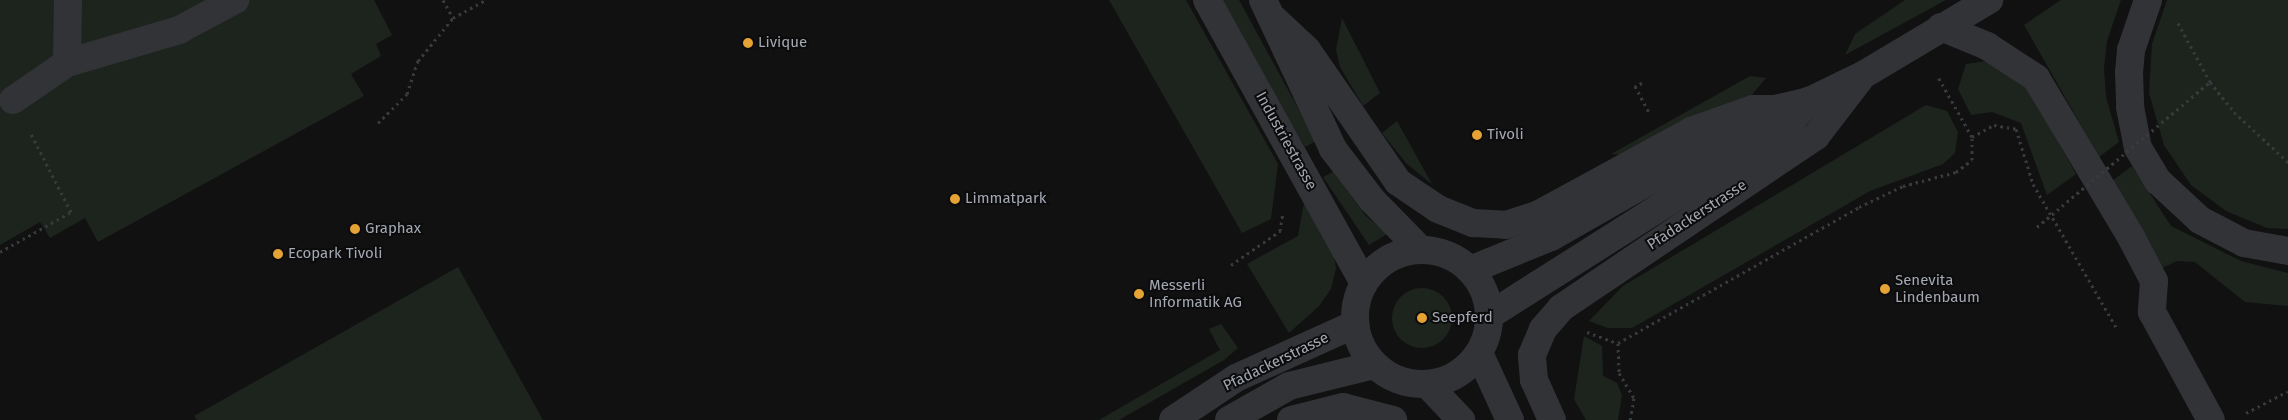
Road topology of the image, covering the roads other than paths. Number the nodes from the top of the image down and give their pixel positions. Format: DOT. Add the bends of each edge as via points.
graph roads {
  1 [pos="68,0"];
  2 [pos="235,0"];
  3 [pos="1207,0"];
  4 [pos="1989,0"];
  5 [pos="2148,0"];
  6 [pos="1268,10"];
  7 [pos="1941,28"];
  8 [pos="67,63"];
  9 [pos="1863,75"];
  10 [pos="13,100"];
  11 [pos="1809,101"];
  12 [pos="1775,109"];
  13 [pos="1421,250"];
  14 [pos="2288,251"];
  15 [pos="1470,270"];
  16 [pos="1364,283"];
  17 [pos="1490,315"];
  18 [pos="1355,324"];
  19 [pos="1479,353"];
  20 [pos="1374,365"];
  21 [pos="1427,384"];
  22 [pos="1390,418"];
  23 [pos="1174,420"];
  24 [pos="1229,420"];
  25 [pos="1291,420"];
  26 [pos="1461,420"];
  27 [pos="1510,420"];
  28 [pos="1552,420"];
  29 [pos="2211,420"];
  1 -- 8 [label="street"];
  2 -- 8 [label="street" via="179,30"];
  3 -- 16 [label="street, Industriestrasse"];
  4 -- 7 [label="street, Pfadackerstrasse"];
  5 -- 14 [label="street" via="2131,50 2130,106 2138,148 2158,181 2200,220 2244,243"];
  6 -- 12 [label="street, Pfadackerstrasse" via="1306,50 1398,182 1438,208 1473,223 1506,225 1539,214 1691,131 1753,109"];
  6 -- 13 [label="street" via="1333,149 1372,200"];
  7 -- 9 [label="street, Pfadackerstrasse"];
  7 -- 29 [label="street" via="1987,46 2036,78 2154,281 2152,312"];
  8 -- 10 [label="street"];
  9 -- 11 [label="street, Pfadackerstrasse"];
  9 -- 28 [label="street, Pfadackerstrasse" via="1816,136 1567,304 1543,329 1532,355 1534,380"];
  11 -- 12 [label="street, Pfadackerstrasse"];
  11 -- 17 [label="street, Pfadackerstrasse" via="1786,128"];
  12 -- 15 [label="street, Pfadackerstrasse" via="1551,237"];
  13 -- 15 [label="street" via="1439,252"];
  13 -- 16 [label="street" via="1378,266"];
  15 -- 17 [label="street" via="1484,291"];
  16 -- 18 [label="street"];
  17 -- 19 [label="street"];
  18 -- 20 [label="street" via="1362,346"];
  18 -- 23 [label="street, Pfadackerstrasse" via="1236,378"];
  19 -- 21 [label="street" via="1453,376"];
  19 -- 27 [label="street"];
  20 -- 21 [label="street" via="1390,376"];
  20 -- 24 [label="street, Pfadackerstrasse" via="1289,386"];
  21 -- 26 [label="street"];
  22 -- 25 [label="street" via="1343,407"];
}
